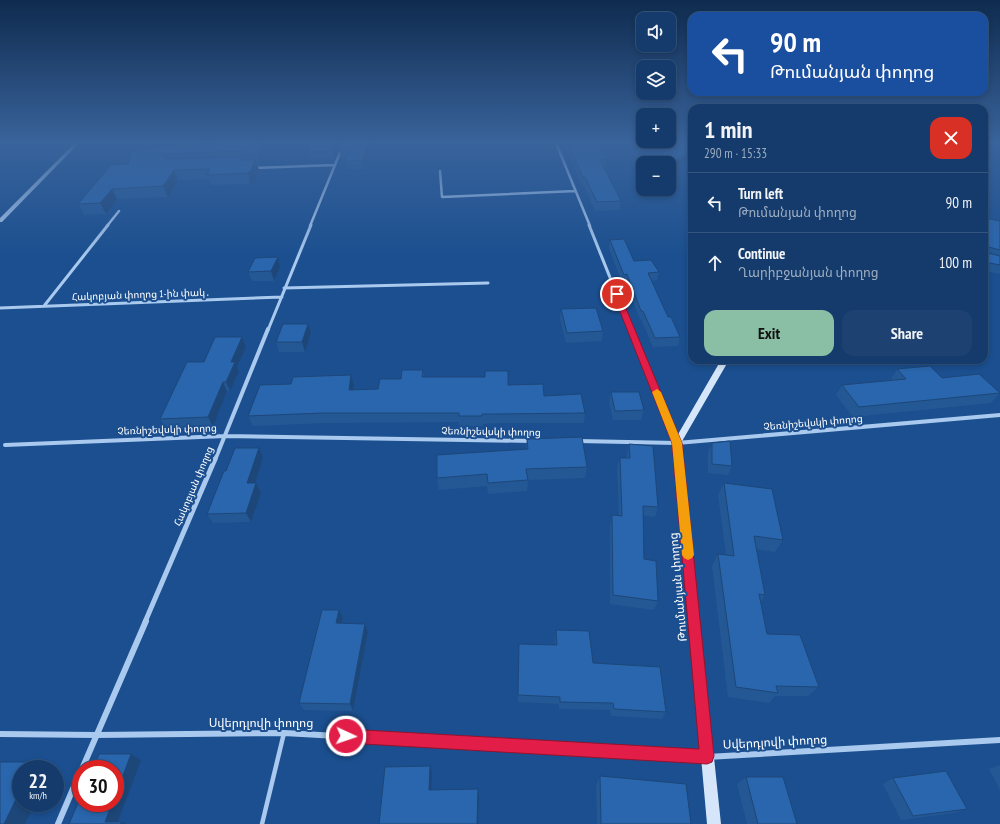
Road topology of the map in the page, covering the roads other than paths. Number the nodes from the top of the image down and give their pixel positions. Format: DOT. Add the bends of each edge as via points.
graph roads {
  1 [pos="40,181"];
  2 [pos="328,181"];
  3 [pos="441,181"];
  4 [pos="571,181"];
  5 [pos="575,191"];
  6 [pos="119,211"];
  7 [pos="0,221"];
  8 [pos="488,283"];
  9 [pos="284,288"];
  10 [pos="282,297"];
  11 [pos="44,306"];
  12 [pos="0,308"];
  13 [pos="723,364"];
  14 [pos="1000,415"];
  15 [pos="225,436"];
  16 [pos="534,441"];
  17 [pos="574,441"];
  18 [pos="677,443"];
  19 [pos="5,445"];
  20 [pos="284,733"];
  21 [pos="0,734"];
  22 [pos="96,735"];
  23 [pos="1000,740"];
  24 [pos="707,756"];
  25 [pos="85,760"];
  26 [pos="72,791"];
  27 [pos="58,824"];
  28 [pos="262,824"];
  29 [pos="714,824"];
  1 -- 7 [label="street"];
  2 -- 9 [label="street, Հակոբյան փողոց"];
  3 -- 5 [label="street" via="442,197"];
  4 -- 5 [label="street"];
  5 -- 18 [label="street"];
  6 -- 11 [label="street"];
  8 -- 9 [label="street"];
  9 -- 10 [label="street, Հակոբյան փողոց"];
  10 -- 11 [label="street, Հակոբյան փողոց 1-ին փակ․"];
  10 -- 15 [label="street, Հակոբյան փողոց"];
  11 -- 12 [label="street, Հակոբյան փողոց 1-ին փակ․"];
  13 -- 18 [label="main road"];
  14 -- 18 [label="street, Չեռնիշեվսկի փողոց"];
  15 -- 16 [label="street, Չեռնիշեվսկի փողոց"];
  15 -- 19 [label="street, Չեռնիշեվսկի փողոց"];
  15 -- 22 [label="street, Հակոբյան փողոց"];
  17 -- 18 [label="street, Չեռնիշեվսկի փողոց"];
  18 -- 24 [label="main road, Թումանյան փողոց"];
  20 -- 22 [label="street, Սվերդլովի փողոց"];
  20 -- 24 [label="street, Սվերդլովի փողոց"];
  20 -- 28 [label="lane"];
  21 -- 22 [label="street, Սվերդլովի փողոց"];
  22 -- 25 [label="street, Հակոբյան փողոց"];
  23 -- 24 [label="street, Սվերդլովի փողոց"];
  24 -- 29 [label="main road, Թումանյան փողոց"];
  26 -- 27 [label="street, Հակոբյան փողոց"];
}
